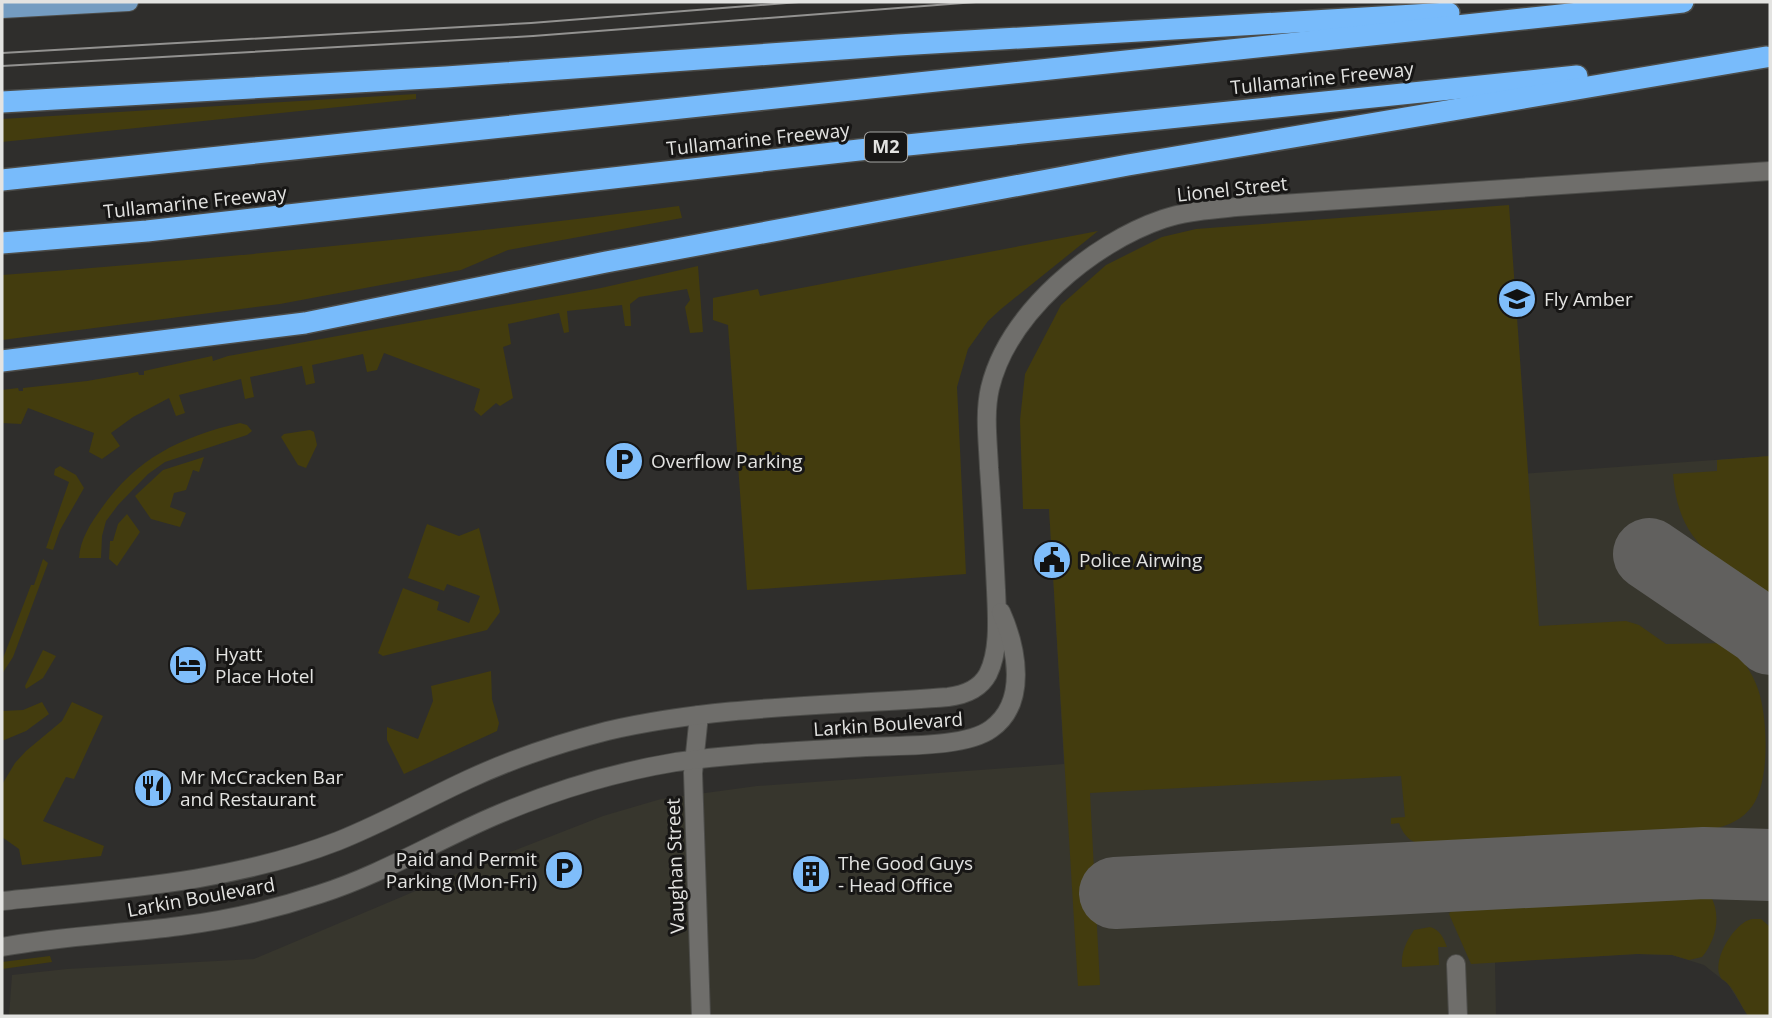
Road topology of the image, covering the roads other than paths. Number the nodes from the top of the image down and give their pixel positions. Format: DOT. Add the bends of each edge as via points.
graph roads {
  1 [pos="117,2"];
  2 [pos="1631,2"];
  3 [pos="1683,2"];
  4 [pos="2,9"];
  5 [pos="1768,56"];
  6 [pos="2,102"];
  7 [pos="1770,172"];
  8 [pos="2,180"];
  9 [pos="2,243"];
  10 [pos="2,361"];
  11 [pos="997,603"];
  12 [pos="699,715"];
  13 [pos="694,760"];
  14 [pos="2,901"];
  15 [pos="2,947"];
  16 [pos="1456,964"];
  17 [pos="701,1016"];
  18 [pos="1458,1016"];
  1 -- 4 [label="main road"];
  2 -- 6 [label="highway"];
  3 -- 8 [label="highway, Tullamarine Freeway"];
  5 -- 9 [label="highway, Tullamarine Freeway / M2" via="859,150 147,232"];
  5 -- 10 [label="highway" via="1128,165 305,323"];
  7 -- 11 [label="street, Lionel Street" via="1236,207 1165,218 1128,233 1089,258 1046,295 1016,332 989,389"];
  11 -- 12 [label="street, Larkin Boulevard" via="991,666 978,686 963,694"];
  11 -- 13 [label="street, Larkin Boulevard" via="1013,650 1015,688 1010,708 983,734 961,741"];
  12 -- 13 [label="street, Vaughan Street"];
  12 -- 14 [label="street, Larkin Boulevard" via="552,747 469,779 338,841 254,868 201,879"];
  13 -- 15 [label="street, Larkin Boulevard" via="620,774 533,801 358,881 293,902 180,926"];
  13 -- 17 [label="street, Vaughan Street"];
  16 -- 18 [label="street"];
}
